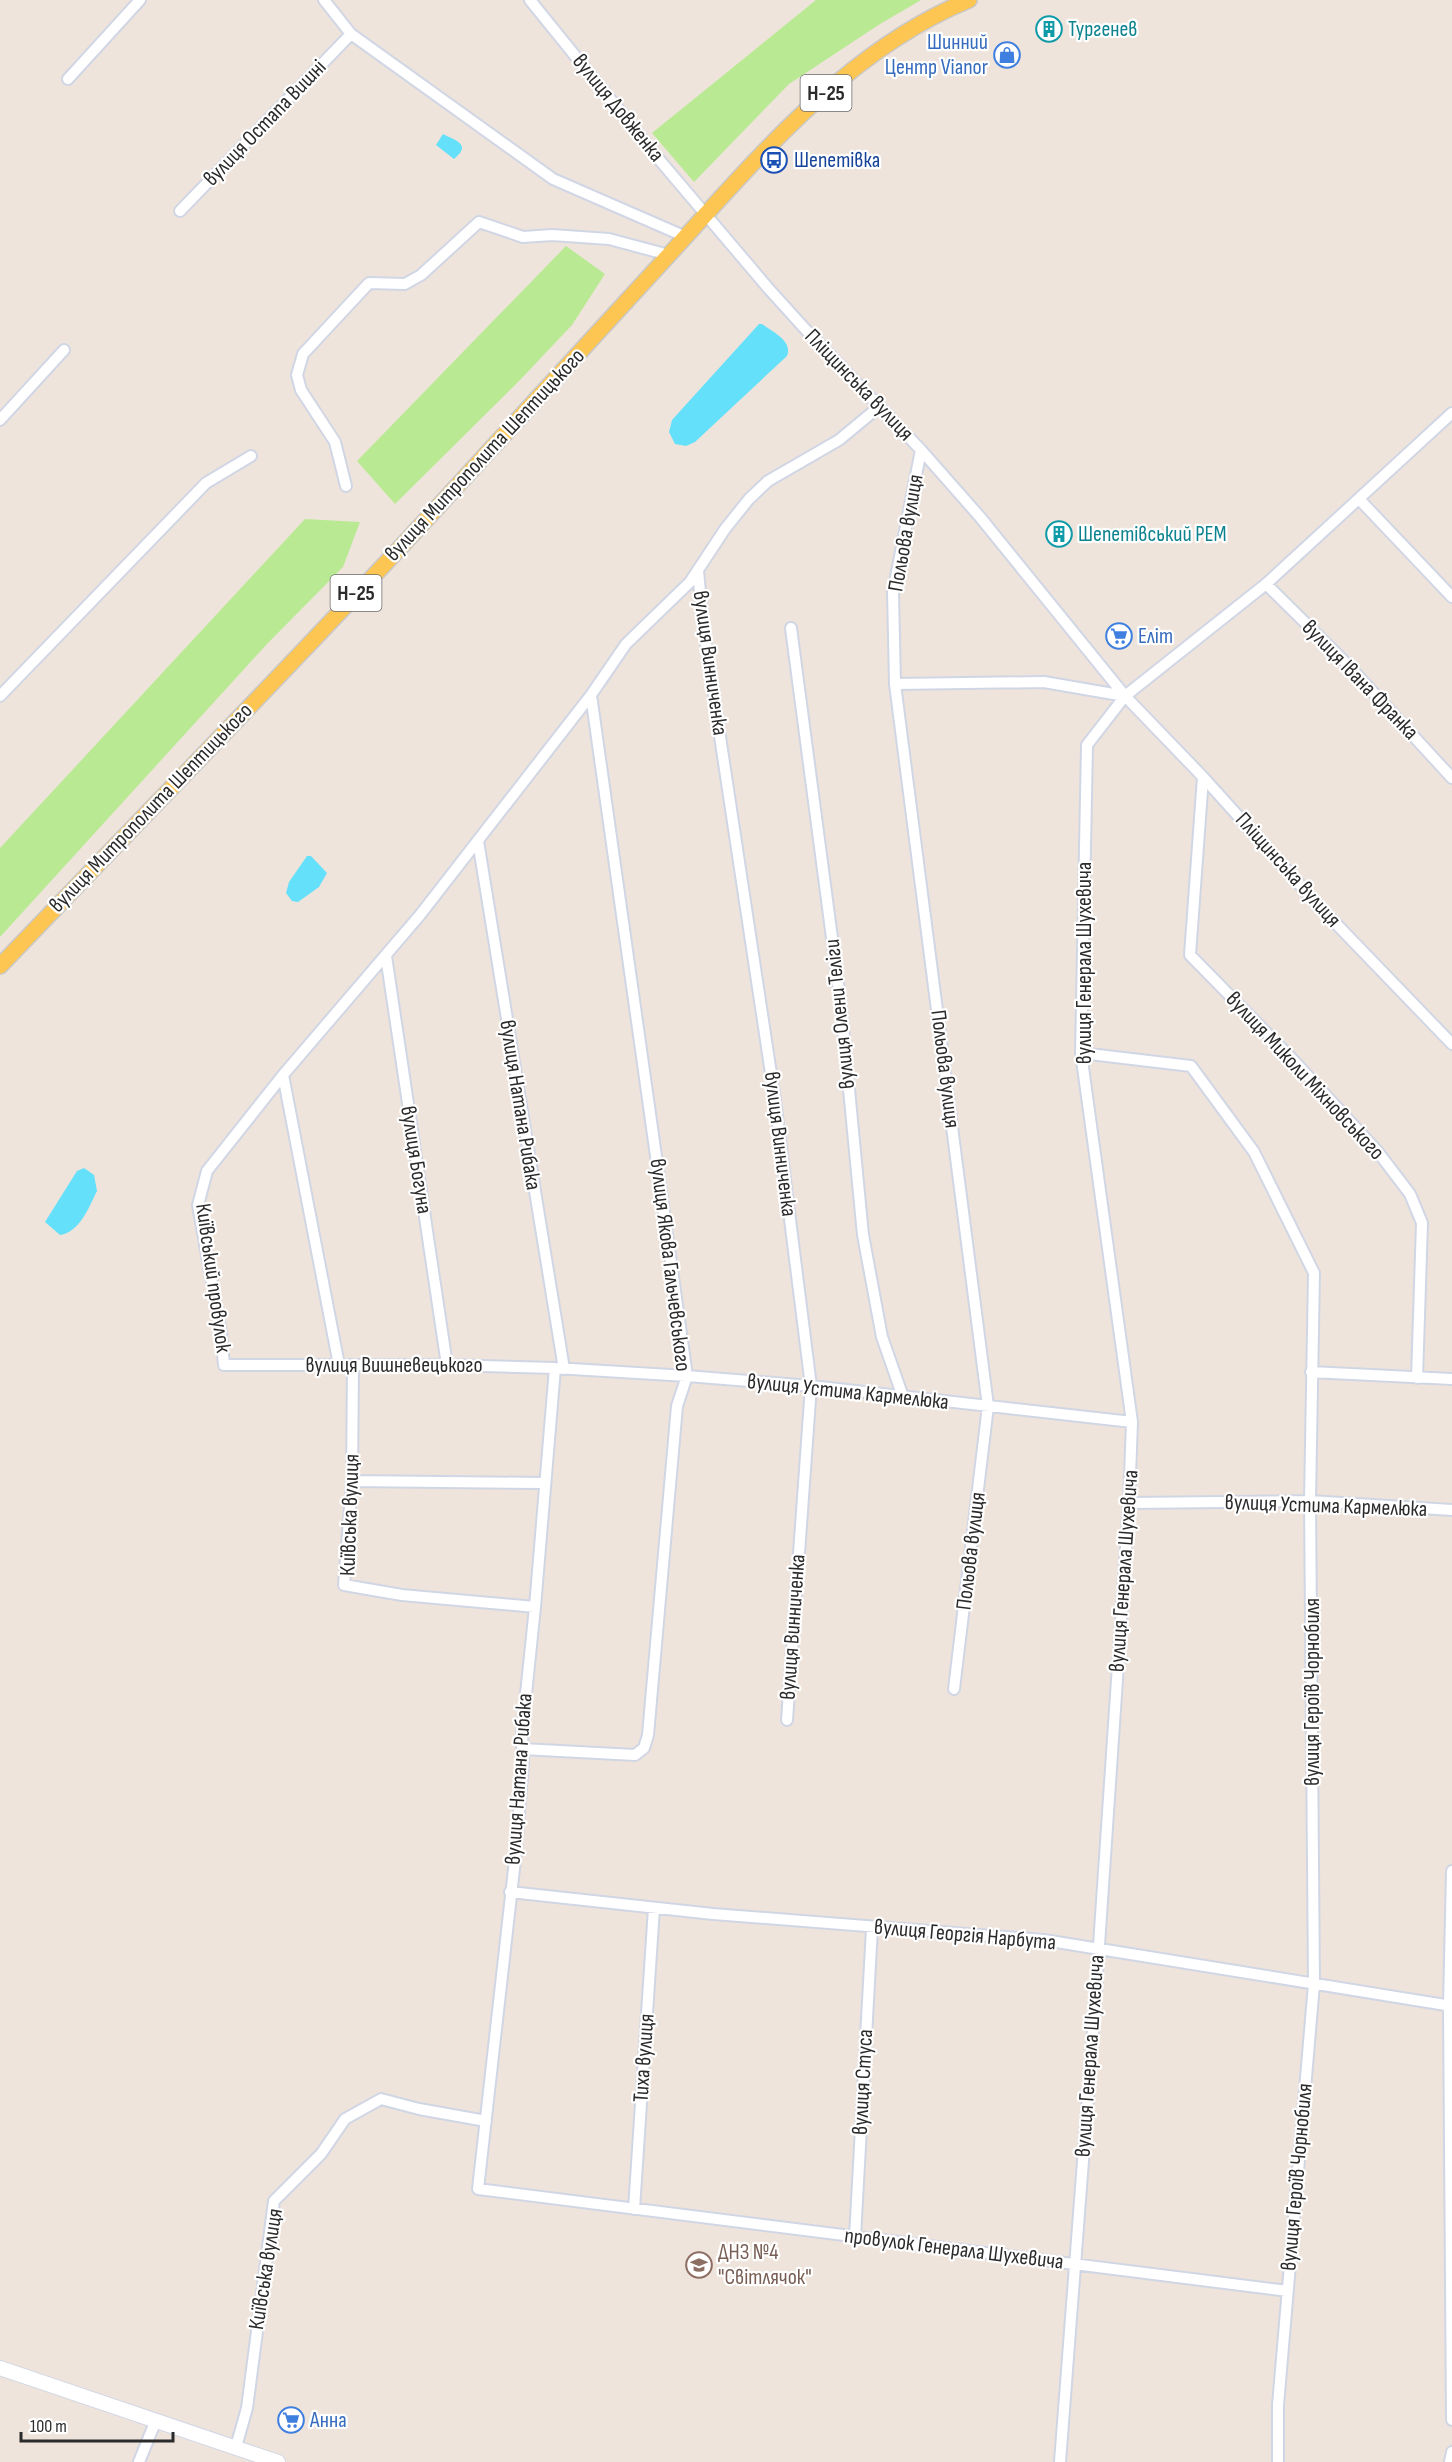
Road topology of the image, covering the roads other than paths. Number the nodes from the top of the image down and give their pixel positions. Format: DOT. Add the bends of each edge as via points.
graph roads {
  1 [pos="140,0"];
  2 [pos="324,0"];
  3 [pos="530,0"];
  4 [pos="965,1"];
  5 [pos="351,34"];
  6 [pos="69,79"];
  7 [pos="180,211"];
  8 [pos="706,215"];
  9 [pos="686,237"];
  10 [pos="669,255"];
  11 [pos="64,350"];
  12 [pos="880,406"];
  13 [pos="1452,413"];
  14 [pos="0,420"];
  15 [pos="921,450"];
  16 [pos="251,456"];
  17 [pos="346,486"];
  18 [pos="1359,499"];
  19 [pos="698,571"];
  20 [pos="1266,584"];
  21 [pos="1452,597"];
  22 [pos="791,628"];
  23 [pos="895,684"];
  24 [pos="591,695"];
  25 [pos="0,696"];
  26 [pos="1125,696"];
  27 [pos="1203,777"];
  28 [pos="1452,778"];
  29 [pos="478,842"];
  30 [pos="386,956"];
  31 [pos="0,966"];
  32 [pos="1452,1044"];
  33 [pos="1081,1053"];
  34 [pos="283,1075"];
  35 [pos="224,1365"];
  36 [pos="339,1365"];
  37 [pos="353,1365"];
  38 [pos="447,1365"];
  39 [pos="560,1368"];
  40 [pos="1311,1372"];
  41 [pos="687,1376"];
  42 [pos="1417,1378"];
  43 [pos="1452,1379"];
  44 [pos="811,1386"];
  45 [pos="903,1397"];
  46 [pos="988,1406"];
  47 [pos="1132,1422"];
  48 [pos="352,1481"];
  49 [pos="544,1484"];
  50 [pos="1310,1501"];
  51 [pos="1129,1503"];
  52 [pos="1452,1509"];
  53 [pos="535,1607"];
  54 [pos="954,1689"];
  55 [pos="787,1720"];
  56 [pos="522,1749"];
  57 [pos="1452,1871"];
  58 [pos="510,1892"];
  59 [pos="654,1908"];
  60 [pos="872,1928"];
  61 [pos="1098,1948"];
  62 [pos="1314,1984"];
  63 [pos="1451,2006"];
  64 [pos="486,2121"];
  65 [pos="478,2189"];
  66 [pos="634,2209"];
  67 [pos="855,2237"];
  68 [pos="1075,2265"];
  69 [pos="1288,2290"];
  70 [pos="0,2368"];
  71 [pos="156,2420"];
  72 [pos="1452,2420"];
  73 [pos="237,2447"];
  74 [pos="1452,2452"];
  75 [pos="139,2462"];
  76 [pos="278,2462"];
  77 [pos="1060,2462"];
  78 [pos="1278,2462"];
  79 [pos="1450,2462"];
  1 -- 6 [label="street"];
  2 -- 5 [label="street"];
  3 -- 8 [label="street, вулиця Довженка"];
  4 -- 8 [label="main road, вулиця Митрополита Шептицького / Н-25" via="879,51 833,87"];
  5 -- 7 [label="street, вулиця Остапа Вишні"];
  5 -- 9 [label="street" via="553,179"];
  8 -- 9 [label="main road, вулиця Митрополита Шептицького / Н-25"];
  8 -- 12 [label="street, Пліщинська вулиця" via="806,330"];
  9 -- 10 [label="main road, вулиця Митрополита Шептицького / Н-25"];
  10 -- 17 [label="street" via="609,239 523,237 478,222 405,284 369,284 303,354 297,375 301,390 335,442"];
  10 -- 31 [label="main road, вулиця Митрополита Шептицького / Н-25" via="427,519"];
  11 -- 14 [label="street"];
  12 -- 15 [label="street, Пліщинська вулиця"];
  12 -- 19 [label="street, Київський провулок" via="826,449 763,486 739,511"];
  13 -- 18 [label="street"];
  15 -- 23 [label="street, Польова вулиця" via="893,592"];
  15 -- 26 [label="street, Пліщинська вулиця"];
  16 -- 25 [label="street" via="206,483"];
  18 -- 20 [label="street"];
  18 -- 21 [label="street"];
  19 -- 24 [label="street, Київський провулок" via="626,644"];
  19 -- 44 [label="street, вулиця Винниченка" via="776,1100"];
  20 -- 26 [label="street"];
  20 -- 28 [label="street, вулиця Івана Франка" via="1347,664"];
  22 -- 45 [label="street, вулиця Олени Теліги" via="841,1006 863,1235 882,1337"];
  23 -- 26 [label="street" via="1044,682"];
  23 -- 46 [label="street, Польова вулиця"];
  24 -- 29 [label="street, Київський провулок"];
  24 -- 41 [label="street, вулиця Якова Гальчевського"];
  26 -- 27 [label="street, Пліщинська вулиця"];
  26 -- 33 [label="street, вулиця Генерала Шухевича" via="1087,745"];
  27 -- 32 [label="street, Пліщинська вулиця" via="1319,906"];
  27 -- 42 [label="street, вулиця Миколи Міхновського" via="1190,955 1378,1152 1410,1194 1422,1223"];
  29 -- 30 [label="street, Київський провулок"];
  29 -- 39 [label="street, вулиця Натана Рибака"];
  30 -- 34 [label="street, Київський провулок"];
  30 -- 38 [label="street, вулиця Богуна"];
  33 -- 40 [label="street, вулиця Героїв Чорнобиля" via="1191,1066 1254,1152 1314,1273"];
  33 -- 47 [label="street, вулиця Генерала Шухевича"];
  34 -- 35 [label="street, Київський провулок" via="207,1171 198,1205"];
  34 -- 36 [label="street"];
  35 -- 36 [label="street, вулиця Вишневецького"];
  36 -- 37 [label="street, вулиця Вишневецького"];
  37 -- 38 [label="street, вулиця Вишневецького"];
  37 -- 48 [label="street, Київська вулиця"];
  38 -- 39 [label="street, вулиця Вишневецького"];
  39 -- 41 [label="street, вулиця Устима Кармелюка"];
  39 -- 49 [label="street, вулиця Натана Рибака"];
  40 -- 42 [label="street"];
  40 -- 50 [label="street, вулиця Героїв Чорнобиля"];
  41 -- 44 [label="street, вулиця Устима Кармелюка"];
  41 -- 56 [label="street, вулиця Якова Гальчевського" via="677,1406 644,1748 634,1755"];
  42 -- 43 [label="street"];
  44 -- 45 [label="street, вулиця Устима Кармелюка"];
  44 -- 55 [label="street, вулиця Винниченка"];
  45 -- 46 [label="street, вулиця Устима Кармелюка"];
  46 -- 47 [label="street, вулиця Устима Кармелюка"];
  46 -- 54 [label="street, Польова вулиця"];
  47 -- 51 [label="street, вулиця Генерала Шухевича"];
  48 -- 49 [label="street"];
  48 -- 53 [label="street, Київська вулиця" via="344,1585 402,1595"];
  49 -- 53 [label="street, вулиця Натана Рибака"];
  50 -- 51 [label="street, вулиця Устима Кармелюка"];
  50 -- 52 [label="street, вулиця Устима Кармелюка"];
  50 -- 62 [label="street, вулиця Героїв Чорнобиля"];
  51 -- 61 [label="street, вулиця Генерала Шухевича"];
  53 -- 56 [label="street, вулиця Натана Рибака"];
  56 -- 58 [label="street, вулиця Натана Рибака"];
  57 -- 63 [label="street"];
  58 -- 59 [label="street, вулиця Георгія Нарбута"];
  58 -- 64 [label="street, вулиця Натана Рибака"];
  59 -- 60 [label="street, вулиця Георгія Нарбута"];
  59 -- 66 [label="street, Тиха вулиця"];
  60 -- 61 [label="street, вулиця Георгія Нарбута" via="1044,1940"];
  60 -- 67 [label="street, вулиця Стуса"];
  61 -- 62 [label="street, вулиця Георгія Нарбута"];
  61 -- 68 [label="street, вулиця Генерала Шухевича"];
  62 -- 63 [label="street, вулиця Георгія Нарбута"];
  62 -- 69 [label="street, вулиця Героїв Чорнобиля"];
  63 -- 72 [label="street"];
  64 -- 65 [label="street, вулиця Натана Рибака"];
  64 -- 73 [label="street, Київська вулиця" via="381,2098 345,2119 321,2154 274,2201 247,2408"];
  65 -- 66 [label="street, провулок Генерала Шухевича"];
  66 -- 67 [label="street, провулок Генерала Шухевича"];
  67 -- 68 [label="street, провулок Генерала Шухевича"];
  68 -- 69 [label="street, провулок Генерала Шухевича"];
  68 -- 77 [label="street, вулиця Генерала Шухевича"];
  69 -- 78 [label="street, вулиця Героїв Чорнобиля" via="1278,2405"];
  70 -- 71 [label="main road"];
  71 -- 73 [label="main road"];
  71 -- 75 [label="street"];
  73 -- 76 [label="main road"];
  74 -- 79 [label="street"];
}
